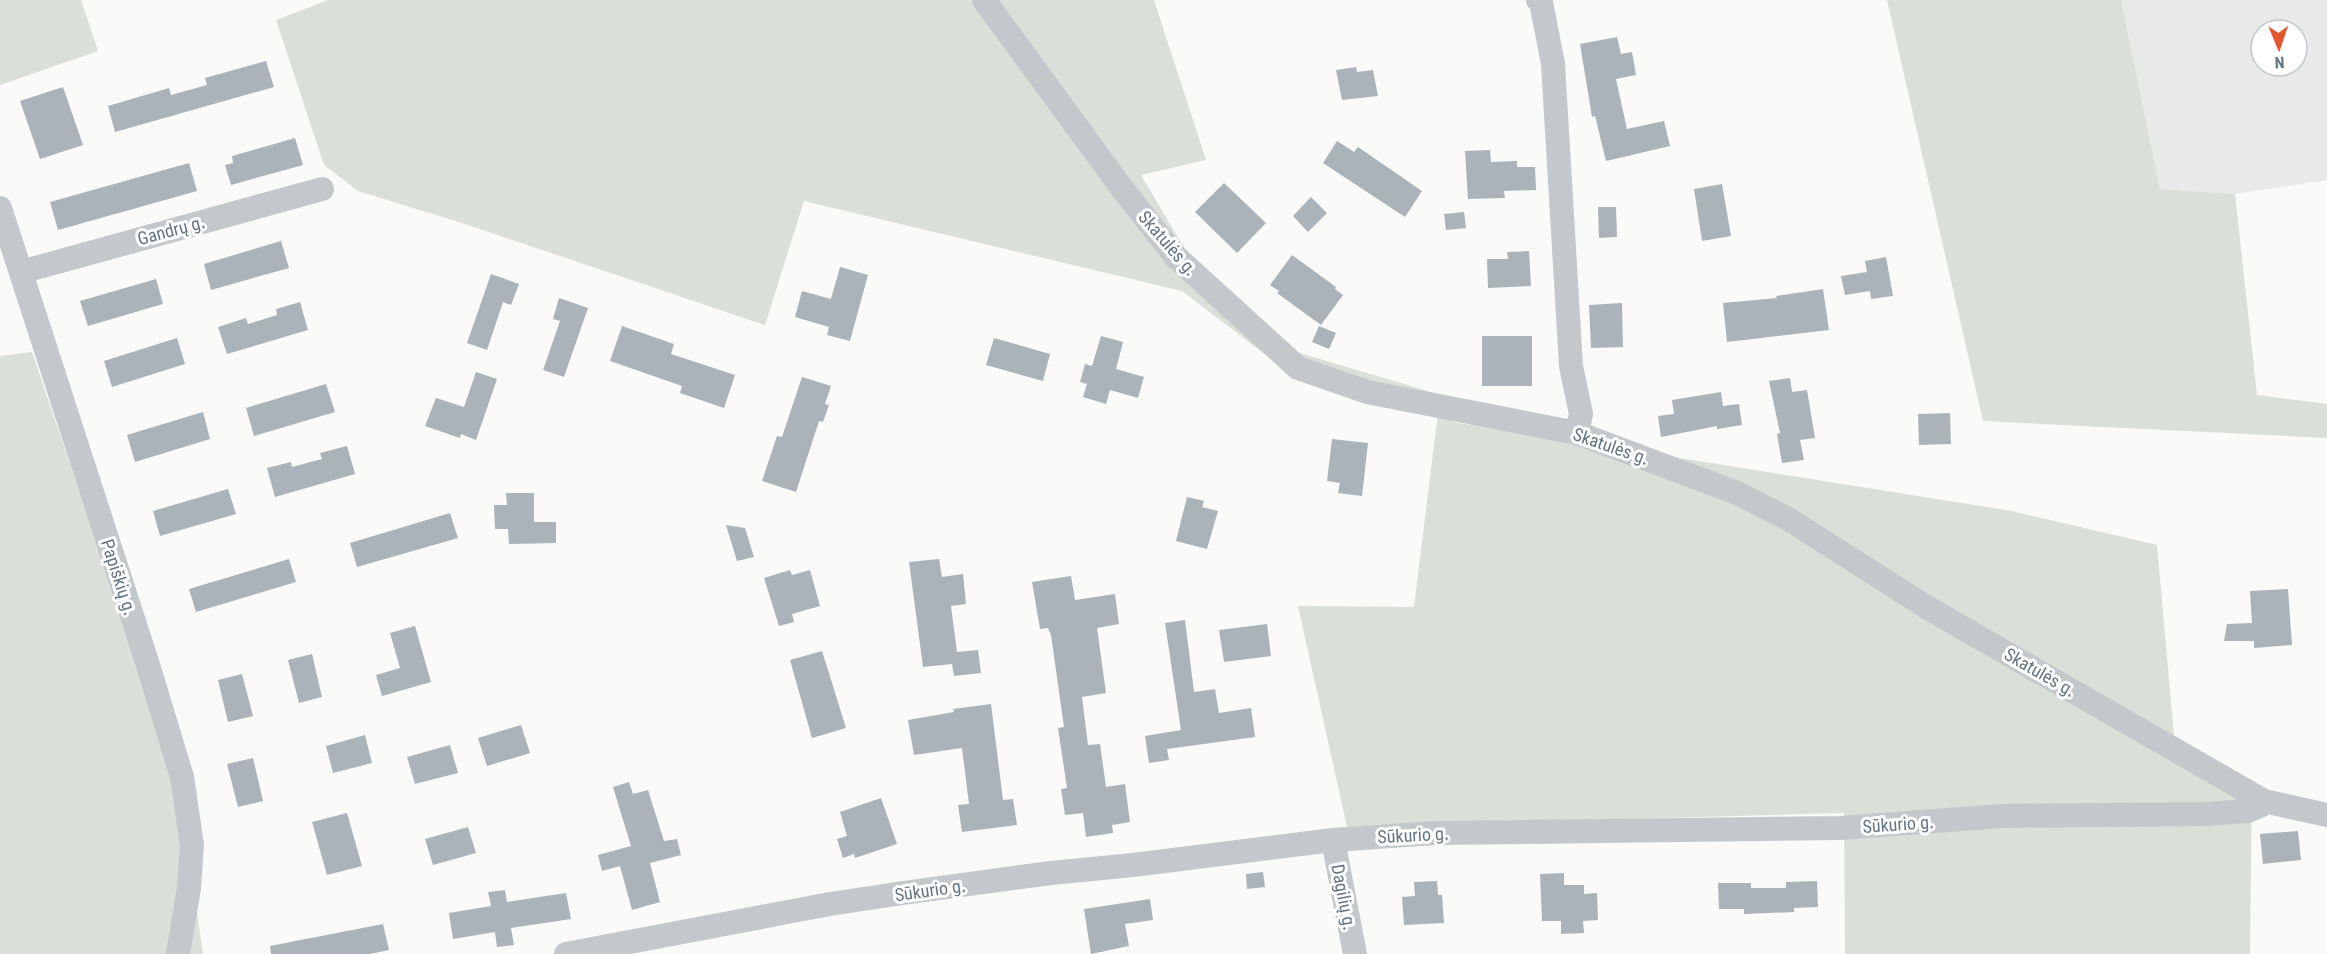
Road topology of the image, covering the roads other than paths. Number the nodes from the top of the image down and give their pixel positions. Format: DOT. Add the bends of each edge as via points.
graph roads {
  1 [pos="984,0"];
  2 [pos="1538,0"];
  3 [pos="322,189"];
  4 [pos="0,208"];
  5 [pos="21,272"];
  6 [pos="1577,433"];
  7 [pos="2264,801"];
  8 [pos="2327,814"];
  9 [pos="1333,840"];
  10 [pos="178,954"];
  11 [pos="566,954"];
  12 [pos="1355,954"];
  1 -- 6 [label="street, Skatulės g." via="1176,257 1298,368 1367,392"];
  2 -- 6 [label="street" via="1553,64 1571,366 1581,414"];
  3 -- 5 [label="street, Gandrų g."];
  4 -- 5 [label="street, Papiškių g."];
  5 -- 10 [label="street, Papiškių g." via="182,777 192,844"];
  6 -- 7 [label="street, Skatulės g." via="1737,492 1790,520 1928,608"];
  7 -- 8 [label="street, Skatulės g."];
  7 -- 9 [label="street, Sūkurio g." via="2248,810 2206,814 2002,816 1841,828 1435,833"];
  9 -- 11 [label="street, Sūkurio g." via="903,893"];
  9 -- 12 [label="street, Dagilių g."];
}
